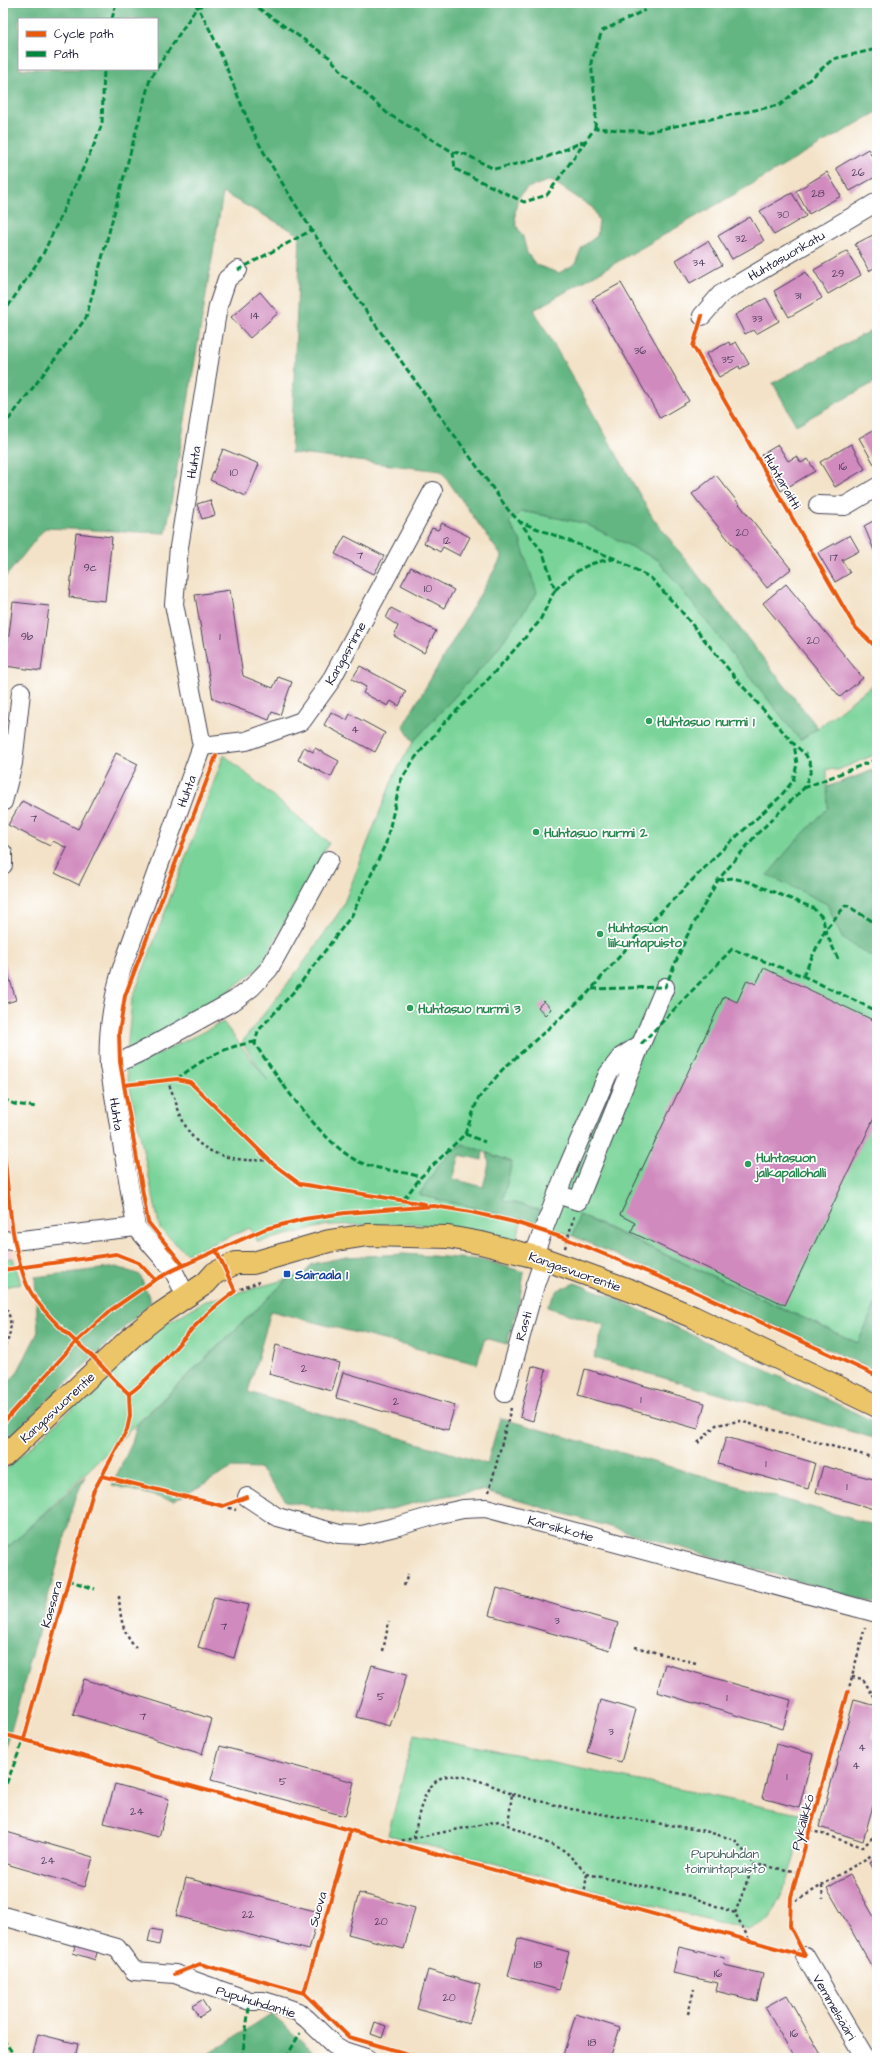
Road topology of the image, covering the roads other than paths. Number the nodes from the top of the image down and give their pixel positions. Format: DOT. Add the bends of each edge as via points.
graph roads {
  1 [pos="877,202"];
  2 [pos="238,270"];
  3 [pos="702,316"];
  4 [pos="877,487"];
  5 [pos="433,491"];
  6 [pos="818,505"];
  7 [pos="21,692"];
  8 [pos="202,746"];
  9 [pos="3,802"];
  10 [pos="3,853"];
  11 [pos="329,860"];
  12 [pos="3,865"];
  13 [pos="665,987"];
  14 [pos="641,1044"];
  15 [pos="109,1065"];
  16 [pos="557,1194"];
  17 [pos="136,1227"];
  18 [pos="3,1240"];
  19 [pos="539,1258"];
  20 [pos="257,1272"];
  21 [pos="206,1283"];
  22 [pos="186,1296"];
  23 [pos="505,1393"];
  24 [pos="877,1406"];
  25 [pos="3,1457"];
  26 [pos="245,1505"];
  27 [pos="872,1621"];
  28 [pos="3,1916"];
  29 [pos="805,1956"];
  30 [pos="366,2058"];
  31 [pos="865,2058"];
  1 -- 3 [label="street, Huhtasuonkatu" via="721,294"];
  2 -- 8 [label="street, Huhta" via="227,279 218,306 178,554 174,604"];
  4 -- 6 [label="street" via="845,506"];
  5 -- 8 [label="street, Kangasrinne" via="330,682 302,721 246,741"];
  7 -- 9 [label="street" via="13,763"];
  8 -- 15 [label="street, Huhta" via="114,997 108,1039"];
  10 -- 12 [label="street"];
  11 -- 15 [label="street" via="269,969 252,987 235,1000 150,1047"];
  13 -- 14 [label="street"];
  14 -- 16 [label="street, Rasti" via="622,1057 608,1074"];
  14 -- 16 [label="street" via="578,1202"];
  15 -- 17 [label="street, Huhta"];
  16 -- 19 [label="street, Rasti" via="543,1231"];
  17 -- 18 [label="street"];
  17 -- 22 [label="street" via="173,1270"];
  19 -- 20 [label="main road, Kangasvuorentie" via="448,1237 368,1235 329,1241"];
  19 -- 23 [label="street, Rasti" via="535,1286"];
  19 -- 24 [label="main road, Kangasvuorentie" via="632,1291 686,1314"];
  20 -- 21 [label="main road" via="241,1277 232,1289"];
  20 -- 21 [label="main road, Kangasvuorentie" via="236,1263 215,1273"];
  21 -- 22 [label="main road, Kangasvuorentie"];
  22 -- 25 [label="main road, Kangasvuorentie" via="135,1334"];
  26 -- 27 [label="street, Karsikkotie" via="277,1517 339,1534 362,1535 440,1514 486,1508"];
  28 -- 30 [label="street, Pupuhuhdantie" via="117,1948 134,1971 175,1974 250,2001 264,2001 298,2012 334,2045"];
  29 -- 31 [label="street, Vemmelsääri"];
}
